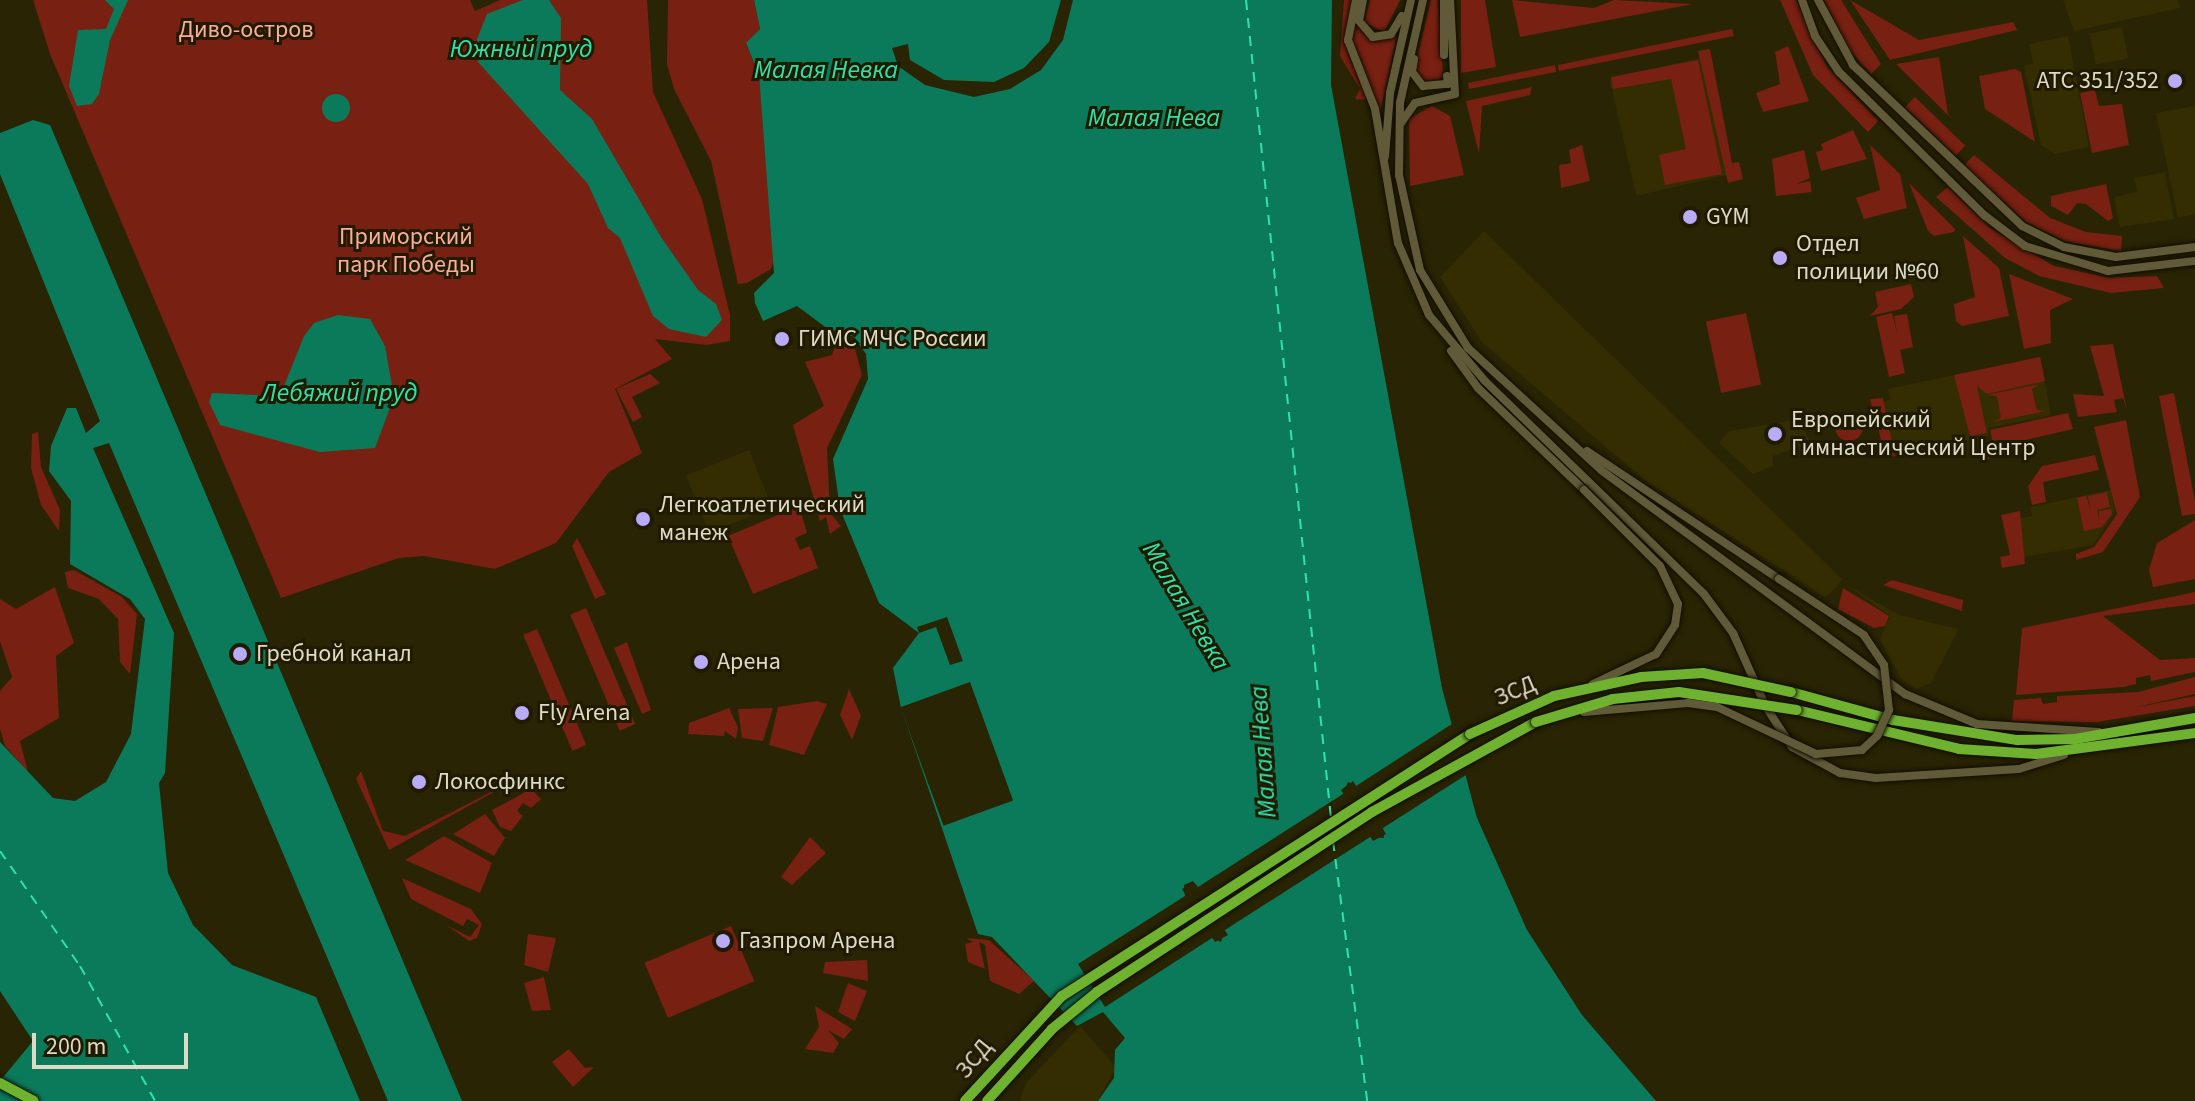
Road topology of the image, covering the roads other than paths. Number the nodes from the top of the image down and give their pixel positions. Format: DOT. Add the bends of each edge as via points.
graph roads {
  1 [pos="1356,0"];
  2 [pos="1363,0"];
  3 [pos="1409,0"];
  4 [pos="1423,0"];
  5 [pos="1447,0"];
  6 [pos="1802,0"];
  7 [pos="1818,0"];
  8 [pos="1413,41"];
  9 [pos="1398,139"];
  10 [pos="1931,142"];
  11 [pos="1921,152"];
  12 [pos="1384,172"];
  13 [pos="1993,204"];
  14 [pos="1984,215"];
  15 [pos="2195,247"];
  16 [pos="2195,261"];
  17 [pos="1441,333"];
  18 [pos="1557,430"];
  19 [pos="1584,687"];
  20 [pos="2195,718"];
  21 [pos="1536,722"];
  22 [pos="2116,732"];
  23 [pos="2195,733"];
  24 [pos="2064,755"];
  25 [pos="0,1083"];
  26 [pos="34,1101"];
  27 [pos="965,1101"];
  28 [pos="987,1101"];
  1 -- 12 [label="main road" via="1348,40 1375,109"];
  2 -- 3 [label="main road" via="1360,24 1379,38 1398,28"];
  3 -- 12 [label="main road" via="1390,93"];
  4 -- 8 [label="main road"];
  5 -- 8 [label="main road" via="1448,84 1418,83"];
  5 -- 9 [label="main road" via="1453,95 1410,106"];
  6 -- 11 [label="main road" via="1815,36 1839,72"];
  7 -- 10 [label="main road" via="1853,65"];
  8 -- 9 [label="main road"];
  9 -- 18 [label="main road" via="1405,221 1428,288 1468,348"];
  10 -- 11 [label="main road"];
  10 -- 13 [label="main road"];
  11 -- 14 [label="main road"];
  12 -- 17 [label="main road" via="1402,254"];
  13 -- 14 [label="main road"];
  13 -- 15 [label="main road" via="2036,235 2081,251 2139,257"];
  14 -- 16 [label="main road" via="2025,246 2084,268 2137,272"];
  17 -- 19 [label="main road, bridge" via="1478,388 1660,566 1678,604 1675,625 1656,654"];
  17 -- 24 [label="main road" via="1606,493 1724,619 1782,735 1813,760 1851,776 2019,769"];
  18 -- 21 [label="main road, bridge" via="1864,635 1884,665 1889,710 1877,736 1862,750 1816,754 1717,707 1688,703 1627,705"];
  18 -- 22 [label="main road" via="1601,470 1928,707 1966,722"];
  19 -- 22 [label="highway, ЗСД, bridge" via="1703,673 1893,720 2017,740"];
  19 -- 27 [label="highway, ЗСД, bridge" via="1527,706 1436,753 1087,978 1039,1015"];
  20 -- 22 [label="highway, ЗСД"];
  21 -- 24 [label="highway, ЗСД, bridge" via="1642,694 1705,692 1959,749"];
  21 -- 28 [label="highway, ЗСД" via="1372,812 1097,992 1052,1029"];
  23 -- 24 [label="highway, ЗСД"];
  25 -- 26 [label="highway"];
}
